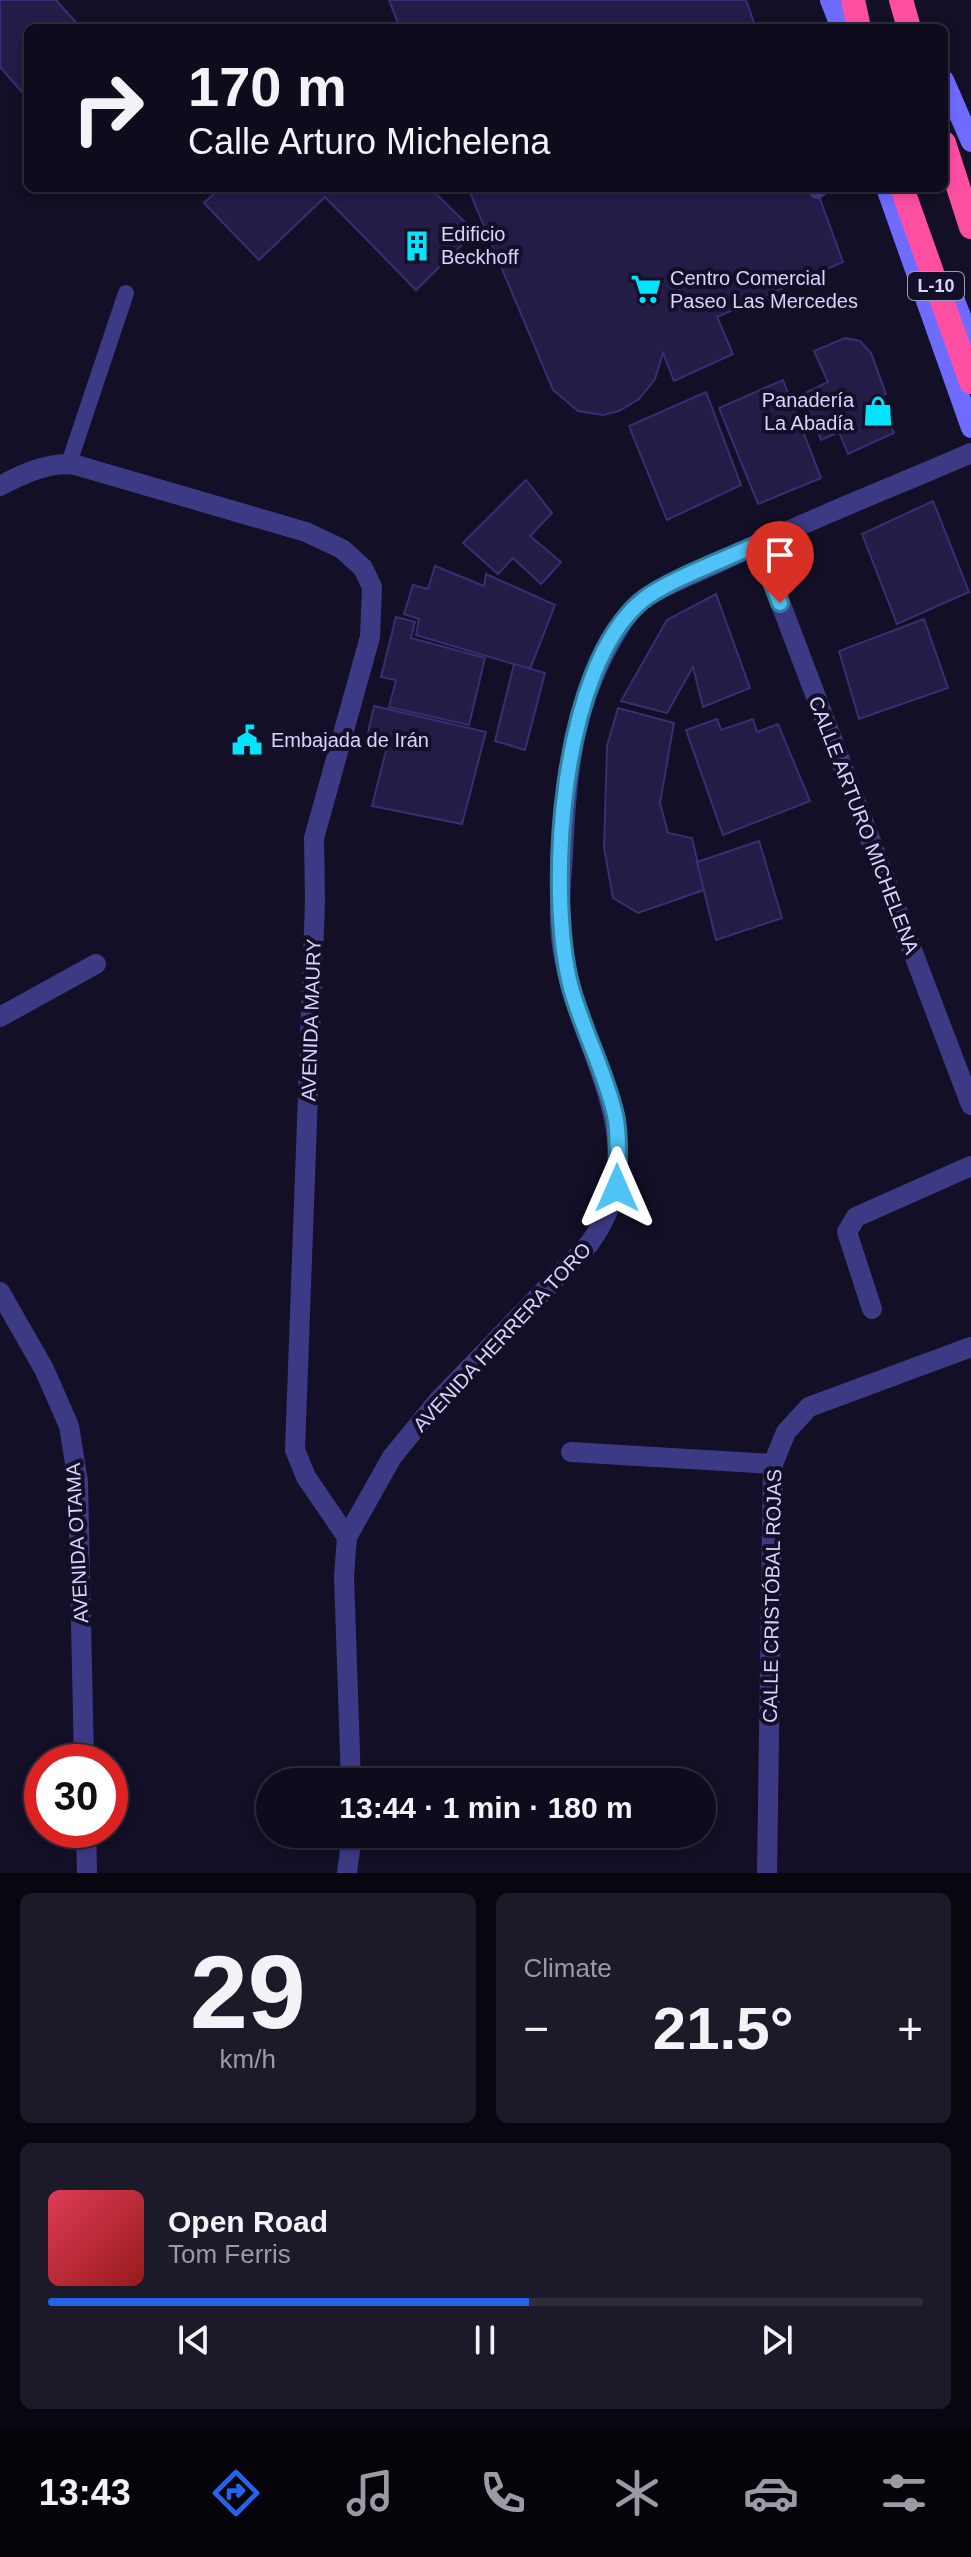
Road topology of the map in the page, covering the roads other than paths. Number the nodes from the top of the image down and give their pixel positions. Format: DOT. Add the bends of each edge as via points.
graph roads {
  1 [pos="830,0"];
  2 [pos="853,0"];
  3 [pos="901,0"];
  4 [pos="909,0"];
  5 [pos="839,24"];
  6 [pos="858,24"];
  7 [pos="908,24"];
  8 [pos="920,24"];
  9 [pos="948,89"];
  10 [pos="971,142"];
  11 [pos="948,155"];
  12 [pos="887,192"];
  13 [pos="903,192"];
  14 [pos="914,192"];
  15 [pos="971,227"];
  16 [pos="126,293"];
  17 [pos="971,342"];
  18 [pos="971,382"];
  19 [pos="971,428"];
  20 [pos="971,453"];
  21 [pos="69,463"];
  22 [pos="0,486"];
  23 [pos="758,544"];
  24 [pos="96,964"];
  25 [pos="0,1017"];
  26 [pos="971,1105"];
  27 [pos="971,1166"];
  28 [pos="0,1292"];
  29 [pos="872,1309"];
  30 [pos="971,1347"];
  31 [pos="571,1452"];
  32 [pos="773,1464"];
  33 [pos="347,1537"];
  34 [pos="84,1744"];
  35 [pos="351,1768"];
  36 [pos="86,1848"];
  37 [pos="350,1848"];
  38 [pos="87,1873"];
  39 [pos="347,1873"];
  40 [pos="767,1873"];
  1 -- 5 [label="street"];
  2 -- 6 [label="highway"];
  3 -- 7 [label="highway"];
  4 -- 8 [label="street"];
  9 -- 10 [label="street"];
  11 -- 15 [label="highway"];
  12 -- 19 [label="street, L-10"];
  13 -- 18 [label="highway, L-10"];
  14 -- 17 [label="street"];
  16 -- 21 [label="lane"];
  20 -- 23 [label="street, AVENIDA HERRERA TORO"];
  21 -- 22 [label="street" via="23,473"];
  21 -- 33 [label="street, AVENIDA MAURY" via="306,532 342,549 363,568 372,587 370,637 314,838 295,1450 306,1477"];
  23 -- 26 [label="street, CALLE ARTURO MICHELENA"];
  23 -- 33 [label="street, AVENIDA HERRERA TORO" via="644,599 624,620 584,697 571,748 560,905 562,950 615,1116 617,1188 607,1220 437,1402 392,1457"];
  24 -- 25 [label="street"];
  27 -- 29 [label="street" via="856,1217 847,1232"];
  28 -- 34 [label="street, AVENIDA OTAMA" via="69,1426 78,1482"];
  30 -- 32 [label="street, CALLE CRISTÓBAL ROJAS" via="809,1407 786,1432"];
  31 -- 32 [label="street"];
  32 -- 40 [label="street, CALLE CRISTÓBAL ROJAS"];
  33 -- 35 [label="street"];
  36 -- 38 [label="street"];
  37 -- 39 [label="street"];
}
